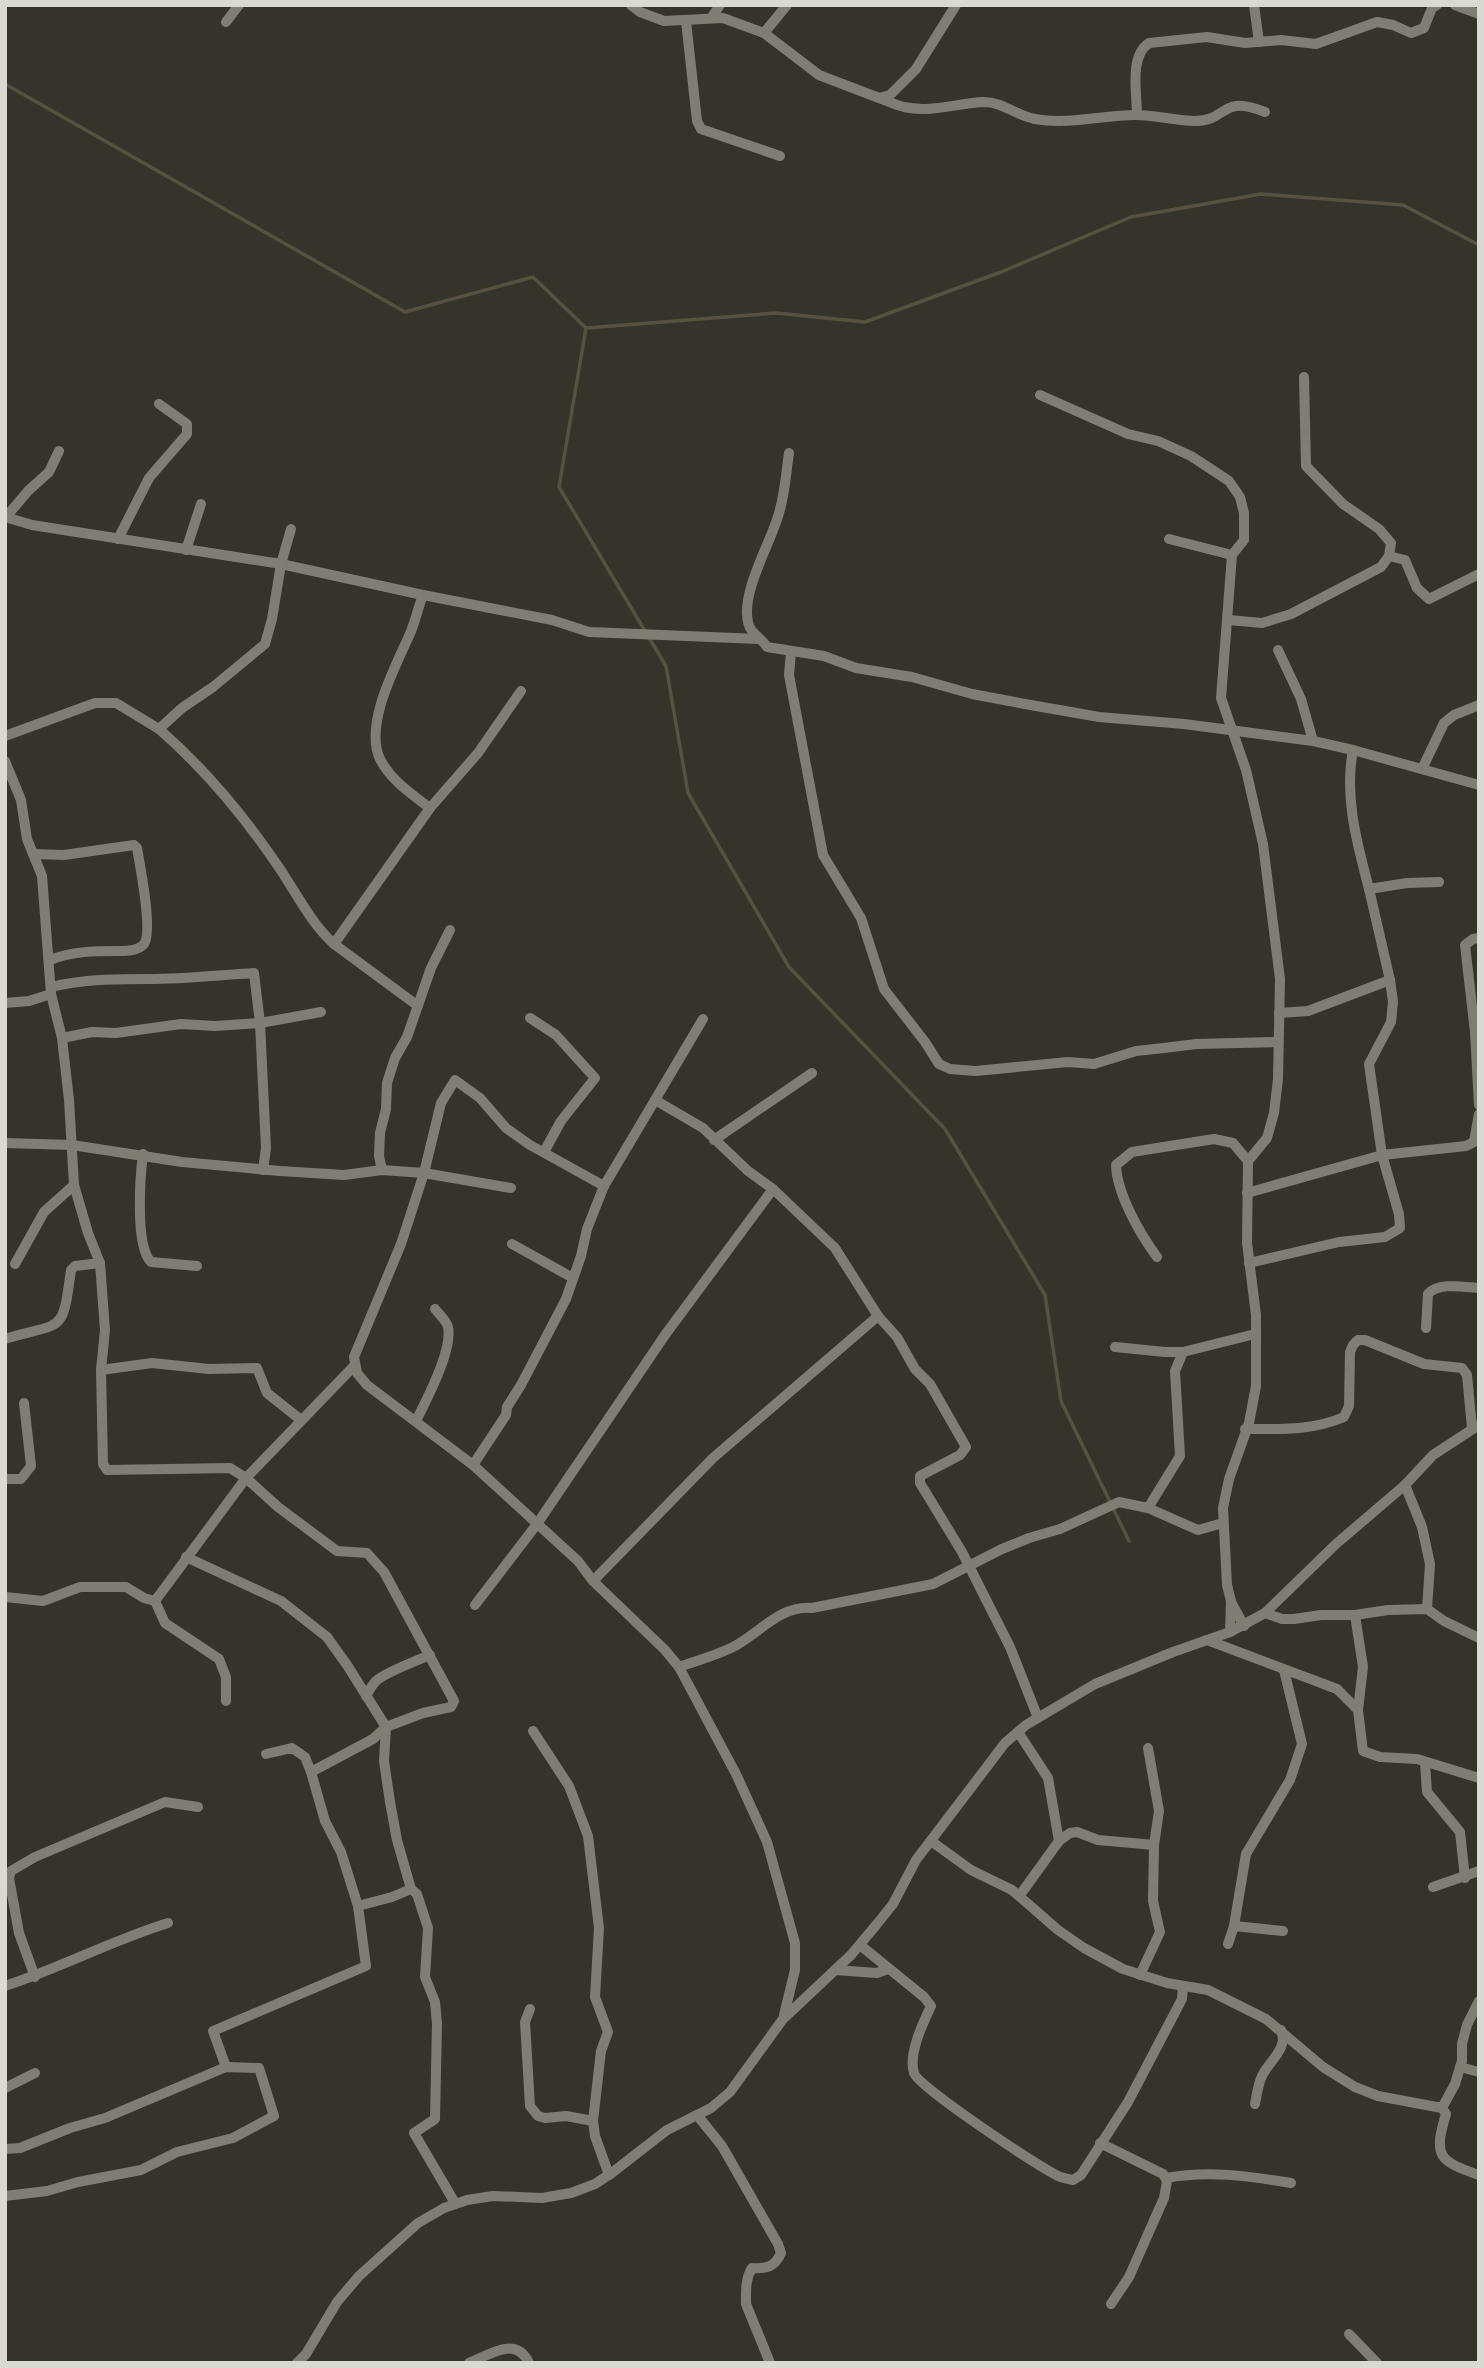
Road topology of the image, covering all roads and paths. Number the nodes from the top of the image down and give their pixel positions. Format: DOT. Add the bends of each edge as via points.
graph roads {
  1 [pos="239,5"];
  2 [pos="631,5"];
  3 [pos="720,5"];
  4 [pos="787,5"];
  5 [pos="956,5"];
  6 [pos="1254,5"];
  7 [pos="1437,5"];
  8 [pos="1455,5"];
  9 [pos="1479,14"];
  10 [pos="712,18"];
  11 [pos="686,20"];
  12 [pos="226,22"];
  13 [pos="764,33"];
  14 [pos="1259,42"];
  15 [pos="879,98"];
  16 [pos="1265,112"];
  17 [pos="1137,115"];
  18 [pos="780,156"];
  19 [pos="1304,377"];
  20 [pos="1040,395"];
  21 [pos="159,404"];
  22 [pos="59,451"];
  23 [pos="789,453"];
  24 [pos="201,504"];
  25 [pos="6,517"];
  26 [pos="291,528"];
  27 [pos="118,539"];
  28 [pos="1169,539"];
  29 [pos="186,550"];
  30 [pos="1232,555"];
  31 [pos="1389,556"];
  32 [pos="281,564"];
  33 [pos="1479,574"];
  34 [pos="422,595"];
  35 [pos="1228,620"];
  36 [pos="762,639"];
  37 [pos="1278,650"];
  38 [pos="791,652"];
  39 [pos="521,691"];
  40 [pos="1479,705"];
  41 [pos="159,729"];
  42 [pos="1232,732"];
  43 [pos="5,736"];
  44 [pos="1313,741"];
  45 [pos="1353,750"];
  46 [pos="5,761"];
  47 [pos="1422,769"];
  48 [pos="1479,785"];
  49 [pos="430,808"];
  50 [pos="33,854"];
  51 [pos="1439,882"];
  52 [pos="1369,890"];
  53 [pos="450,930"];
  54 [pos="1479,939"];
  55 [pos="334,944"];
  56 [pos="50,960"];
  57 [pos="1390,980"];
  58 [pos="51,990"];
  59 [pos="5,1003"];
  60 [pos="418,1006"];
  61 [pos="321,1012"];
  62 [pos="1279,1013"];
  63 [pos="530,1018"];
  64 [pos="704,1019"];
  65 [pos="260,1023"];
  66 [pos="62,1038"];
  67 [pos="1278,1042"];
  68 [pos="812,1073"];
  69 [pos="654,1100"];
  70 [pos="1479,1104"];
  71 [pos="1479,1114"];
  72 [pos="714,1140"];
  73 [pos="5,1143"];
  74 [pos="72,1145"];
  75 [pos="544,1152"];
  76 [pos="144,1154"];
  77 [pos="1382,1155"];
  78 [pos="1248,1161"];
  79 [pos="263,1170"];
  80 [pos="382,1170"];
  81 [pos="424,1173"];
  82 [pos="75,1185"];
  83 [pos="604,1186"];
  84 [pos="511,1188"];
  85 [pos="774,1189"];
  86 [pos="1247,1193"];
  87 [pos="512,1244"];
  88 [pos="1157,1257"];
  89 [pos="100,1263"];
  90 [pos="1249,1263"];
  91 [pos="15,1264"];
  92 [pos="197,1266"];
  93 [pos="573,1278"];
  94 [pos="1479,1288"];
  95 [pos="435,1309"];
  96 [pos="878,1316"];
  97 [pos="1426,1328"];
  98 [pos="1255,1334"];
  99 [pos="5,1339"];
  100 [pos="1115,1347"];
  101 [pos="1183,1352"];
  102 [pos="355,1366"];
  103 [pos="101,1370"];
  104 [pos="24,1403"];
  105 [pos="301,1420"];
  106 [pos="416,1421"];
  107 [pos="1475,1427"];
  108 [pos="1245,1429"];
  109 [pos="473,1465"];
  110 [pos="246,1478"];
  111 [pos="5,1479"];
  112 [pos="1405,1485"];
  113 [pos="1147,1508"];
  114 [pos="1223,1523"];
  115 [pos="537,1524"];
  116 [pos="186,1557"];
  117 [pos="968,1566"];
  118 [pos="593,1581"];
  119 [pos="5,1598"];
  120 [pos="155,1601"];
  121 [pos="1231,1601"];
  122 [pos="475,1605"];
  123 [pos="1427,1609"];
  124 [pos="1265,1613"];
  125 [pos="1355,1615"];
  126 [pos="1244,1626"];
  127 [pos="1230,1632"];
  128 [pos="1479,1638"];
  129 [pos="1207,1640"];
  130 [pos="430,1654"];
  131 [pos="679,1668"];
  132 [pos="1284,1670"];
  133 [pos="366,1696"];
  134 [pos="226,1701"];
  135 [pos="1358,1710"];
  136 [pos="1038,1718"];
  137 [pos="386,1727"];
  138 [pos="533,1731"];
  139 [pos="1018,1732"];
  140 [pos="1148,1748"];
  141 [pos="266,1754"];
  142 [pos="1425,1763"];
  143 [pos="311,1772"];
  144 [pos="1479,1778"];
  145 [pos="198,1807"];
  146 [pos="930,1841"];
  147 [pos="1059,1841"];
  148 [pos="1154,1845"];
  149 [pos="1479,1871"];
  150 [pos="1465,1878"];
  151 [pos="1433,1887"];
  152 [pos="411,1889"];
  153 [pos="1020,1895"];
  154 [pos="358,1906"];
  155 [pos="168,1923"];
  156 [pos="1234,1926"];
  157 [pos="1283,1931"];
  158 [pos="1228,1944"];
  159 [pos="860,1945"];
  160 [pos="888,1969"];
  161 [pos="835,1970"];
  162 [pos="1140,1975"];
  163 [pos="34,1976"];
  164 [pos="5,1986"];
  165 [pos="1183,1986"];
  166 [pos="1479,2001"];
  167 [pos="530,2009"];
  168 [pos="783,2018"];
  169 [pos="1281,2030"];
  170 [pos="226,2067"];
  171 [pos="1460,2067"];
  172 [pos="1479,2072"];
  173 [pos="35,2073"];
  174 [pos="5,2088"];
  175 [pos="1255,2104"];
  176 [pos="1442,2108"];
  177 [pos="697,2115"];
  178 [pos="593,2121"];
  179 [pos="1101,2143"];
  180 [pos="5,2149"];
  181 [pos="608,2175"];
  182 [pos="1479,2175"];
  183 [pos="1166,2178"];
  184 [pos="1290,2183"];
  185 [pos="5,2196"];
  186 [pos="455,2203"];
  187 [pos="1111,2304"];
  188 [pos="1349,2334"];
  189 [pos="308,2358"];
  190 [pos="297,2363"];
  191 [pos="469,2363"];
  192 [pos="529,2363"];
  193 [pos="770,2363"];
  194 [pos="1377,2363"];
  1 -- 12 [label="street"];
  2 -- 11 [label="street" via="664,20"];
  3 -- 10 [label="street"];
  4 -- 13 [label="street"];
  5 -- 15 [label="street" via="916,69 890,95"];
  6 -- 14 [label="street"];
  7 -- 14 [label="street" via="1424,28 1411,33 1377,22 1316,44"];
  8 -- 9 [label="street"];
  10 -- 11 [label="street"];
  10 -- 13 [label="street"];
  11 -- 18 [label="street" via="701,129"];
  13 -- 15 [label="street" via="819,75"];
  14 -- 17 [label="street" via="1207,37 1149,43 1137,65"];
  15 -- 17 [label="street" via="915,108 985,102 1031,119 1060,122"];
  16 -- 17 [label="street" via="1237,104 1196,121"];
  19 -- 31 [label="street" via="1306,466 1343,505 1379,529 1391,543"];
  20 -- 30 [label="street" via="1191,456 1229,481 1244,513 1244,540"];
  21 -- 27 [label="street" via="187,424 187,433 149,478"];
  22 -- 25 [label="street" via="49,472"];
  23 -- 36 [label="street" via="780,511 754,577 746,613 753,634"];
  24 -- 29 [label="street"];
  25 -- 27 [label="street"];
  26 -- 32 [label="street"];
  27 -- 29 [label="street"];
  28 -- 30 [label="street"];
  29 -- 32 [label="street"];
  30 -- 35 [label="street"];
  31 -- 33 [label="street" via="1405,560 1417,588 1429,599"];
  31 -- 35 [label="street" via="1381,567 1291,614 1262,623"];
  32 -- 34 [label="street"];
  32 -- 41 [label="street" via="265,644"];
  34 -- 36 [label="street" via="552,620 589,632"];
  34 -- 49 [label="street" via="410,635 391,673 378,716 377,741 383,764 400,785"];
  35 -- 42 [label="street" via="1221,698"];
  36 -- 38 [label="street" via="767,647"];
  37 -- 44 [label="street" via="1301,699"];
  38 -- 42 [label="street" via="1026,704"];
  38 -- 67 [label="street" via="789,675 823,855 861,918 884,989 939,1064 976,1071 1043,1063 1094,1064 1136,1051"];
  39 -- 49 [label="street" via="478,752"];
  40 -- 47 [label="street" via="1444,723"];
  41 -- 43 [label="street" via="116,703 96,703"];
  41 -- 55 [label="street" via="199,766 245,822 316,928"];
  42 -- 44 [label="street"];
  42 -- 62 [label="street" via="1247,770 1263,844 1277,946"];
  44 -- 45 [label="street"];
  45 -- 47 [label="street"];
  45 -- 52 [label="street" via="1349,771 1353,827"];
  46 -- 50 [label="street" via="21,800"];
  47 -- 48 [label="street"];
  49 -- 55 [label="street"];
  50 -- 56 [label="street" via="42,876"];
  50 -- 56 [label="street" via="138,848 147,916 144,943 136,950 93,950"];
  51 -- 52 [label="street"];
  52 -- 57 [label="street"];
  53 -- 60 [label="street"];
  54 -- 70 [label="street" via="1465,945"];
  55 -- 60 [label="street"];
  56 -- 58 [label="street"];
  57 -- 62 [label="street" via="1308,1011"];
  57 -- 77 [label="street" via="1391,1022 1369,1063"];
  58 -- 59 [label="street" via="29,1000"];
  58 -- 65 [label="street" via="73,982 116,978 254,973"];
  58 -- 66 [label="street"];
  60 -- 80 [label="street" via="387,1083 380,1133"];
  61 -- 65 [label="street"];
  62 -- 67 [label="street"];
  63 -- 75 [label="street" via="556,1035 595,1078 561,1121"];
  64 -- 69 [label="street"];
  65 -- 66 [label="street" via="181,1024"];
  65 -- 79 [label="street"];
  66 -- 74 [label="street"];
  67 -- 78 [label="street" via="1270,1132"];
  68 -- 72 [label="street"];
  69 -- 72 [label="street" via="703,1128"];
  69 -- 83 [label="street"];
  71 -- 77 [label="street" via="1475,1142 1466,1146"];
  72 -- 85 [label="street"];
  73 -- 74 [label="street"];
  74 -- 76 [label="street"];
  74 -- 82 [label="street"];
  75 -- 81 [label="street" via="506,1128 480,1098 455,1080 441,1103"];
  75 -- 83 [label="street"];
  76 -- 79 [label="street"];
  76 -- 92 [label="street" via="139,1178 145,1256 150,1262"];
  77 -- 86 [label="street"];
  77 -- 90 [label="street" via="1401,1222 1395,1232"];
  78 -- 86 [label="street"];
  78 -- 88 [label="street" via="1233,1143 1214,1139 1132,1152 1116,1165 1129,1210"];
  79 -- 80 [label="street" via="344,1175"];
  80 -- 81 [label="street"];
  81 -- 84 [label="street"];
  81 -- 102 [label="street" via="397,1255 357,1347"];
  82 -- 89 [label="street"];
  82 -- 91 [label="street" via="44,1212"];
  83 -- 93 [label="street"];
  85 -- 96 [label="street" via="835,1248"];
  85 -- 115 [label="street" via="665,1335"];
  86 -- 90 [label="street"];
  87 -- 93 [label="street"];
  89 -- 99 [label="street" via="71,1270 66,1310 59,1324"];
  89 -- 103 [label="street" via="105,1330"];
  90 -- 98 [label="street"];
  93 -- 109 [label="street" via="506,1415"];
  94 -- 97 [label="street" via="1431,1290"];
  95 -- 106 [label="street" via="448,1326 447,1342 437,1380"];
  96 -- 117 [label="street" via="930,1384 966,1447 960,1455 920,1476 920,1483"];
  96 -- 118 [label="street" via="713,1458"];
  98 -- 101 [label="street"];
  98 -- 108 [label="street" via="1256,1386"];
  100 -- 101 [label="street"];
  101 -- 113 [label="street" via="1175,1371 1180,1456"];
  102 -- 105 [label="street"];
  102 -- 106 [label="street" via="367,1385"];
  103 -- 105 [label="street" via="152,1363 257,1368 267,1393"];
  103 -- 110 [label="street" via="103,1464 107,1470 230,1468"];
  104 -- 111 [label="street" via="31,1466 21,1479"];
  105 -- 110 [label="street"];
  106 -- 109 [label="street"];
  107 -- 108 [label="street" via="1462,1368 1424,1364 1358,1340 1350,1352 1349,1406 1344,1417 1301,1429"];
  107 -- 112 [label="street" via="1433,1455"];
  108 -- 114 [label="street" via="1225,1494"];
  109 -- 115 [label="street"];
  110 -- 116 [label="street"];
  110 -- 130 [label="street" via="337,1551 367,1553 384,1572"];
  112 -- 123 [label="street" via="1422,1527 1430,1564"];
  112 -- 124 [label="street"];
  113 -- 114 [label="street" via="1198,1530"];
  113 -- 117 [label="street" via="1119,1502"];
  114 -- 121 [label="street"];
  115 -- 118 [label="street"];
  115 -- 122 [label="street"];
  116 -- 120 [label="street"];
  116 -- 133 [label="street" via="281,1601 327,1637"];
  117 -- 131 [label="street" via="933,1584 788,1610 731,1648"];
  117 -- 136 [label="street" via="1010,1647"];
  118 -- 131 [label="street"];
  119 -- 120 [label="street" via="43,1601 80,1587 126,1587"];
  120 -- 134 [label="street" via="165,1623 219,1659 226,1676"];
  121 -- 126 [label="street"];
  121 -- 127 [label="street"];
  123 -- 125 [label="street"];
  123 -- 128 [label="street"];
  124 -- 125 [label="street" via="1294,1619"];
  124 -- 126 [label="street"];
  125 -- 135 [label="street" via="1363,1667"];
  126 -- 127 [label="street"];
  127 -- 129 [label="street"];
  129 -- 132 [label="street"];
  129 -- 136 [label="street" via="1095,1684"];
  130 -- 133 [label="street" via="387,1673"];
  130 -- 137 [label="street" via="454,1701 451,1707"];
  131 -- 168 [label="street" via="767,1843 795,1943"];
  132 -- 135 [label="street" via="1337,1689"];
  132 -- 156 [label="street" via="1302,1744 1290,1780 1246,1854"];
  133 -- 137 [label="street"];
  135 -- 142 [label="street" via="1363,1751"];
  136 -- 139 [label="street"];
  137 -- 143 [label="street" via="373,1739"];
  137 -- 152 [label="street" via="384,1761 390,1802"];
  138 -- 178 [label="street" via="569,1786 588,1836 599,1928 595,1997 608,2032 601,2051"];
  139 -- 146 [label="street"];
  139 -- 147 [label="street" via="1048,1778"];
  140 -- 148 [label="street" via="1159,1811"];
  141 -- 143 [label="street" via="292,1748 305,1757"];
  142 -- 144 [label="street"];
  142 -- 150 [label="street" via="1427,1792 1460,1832"];
  143 -- 154 [label="street"];
  145 -- 163 [label="street" via="165,1802 11,1871 19,1933"];
  146 -- 153 [label="street" via="971,1870"];
  146 -- 159 [label="street" via="893,1903"];
  147 -- 148 [label="street" via="1077,1832 1098,1840"];
  147 -- 153 [label="street"];
  148 -- 162 [label="street" via="1153,1901 1160,1933"];
  149 -- 150 [label="street"];
  150 -- 151 [label="street"];
  152 -- 154 [label="street"];
  152 -- 186 [label="street" via="428,1927 425,1977 435,2002 437,2024 435,2119 414,2133"];
  153 -- 162 [label="street" via="1084,1948"];
  154 -- 170 [label="street" via="366,1966 213,2031"];
  155 -- 163 [label="street"];
  156 -- 157 [label="street"];
  156 -- 158 [label="street"];
  159 -- 160 [label="street"];
  159 -- 161 [label="street"];
  160 -- 161 [label="street" via="877,1973"];
  160 -- 179 [label="street" via="931,2006 916,2044 916,2077 953,2107 1059,2176 1078,2179"];
  161 -- 168 [label="street"];
  162 -- 165 [label="street"];
  163 -- 164 [label="street"];
  165 -- 169 [label="street" via="1208,1990"];
  165 -- 179 [label="street" via="1169,2025"];
  166 -- 171 [label="street" via="1467,2025"];
  167 -- 178 [label="street" via="525,2022 530,2106 545,2118"];
  168 -- 177 [label="street" via="730,2092"];
  169 -- 175 [label="street" via="1284,2040 1262,2076"];
  169 -- 176 [label="street" via="1323,2067 1355,2087"];
  170 -- 180 [label="street" via="105,2118"];
  170 -- 185 [label="street" via="259,2068 274,2116 233,2138 177,2152 141,2170"];
  171 -- 172 [label="street"];
  171 -- 176 [label="street"];
  173 -- 174 [label="street"];
  176 -- 182 [label="street" via="1446,2114 1440,2150 1443,2158"];
  177 -- 181 [label="street" via="667,2130"];
  177 -- 193 [label="street" via="722,2146 781,2253 766,2269 752,2268 748,2274 746,2304"];
  178 -- 181 [label="street"];
  179 -- 183 [label="street"];
  181 -- 186 [label="street" via="571,2193 542,2199 493,2196"];
  183 -- 184 [label="street" via="1191,2173 1241,2175"];
  183 -- 187 [label="street" via="1164,2198 1136,2263"];
  186 -- 189 [label="street" via="418,2223 359,2276 337,2302"];
  188 -- 194 [label="street"];
  189 -- 190 [label="street"];
  191 -- 192 [label="street" via="510,2347 524,2354"];
}
